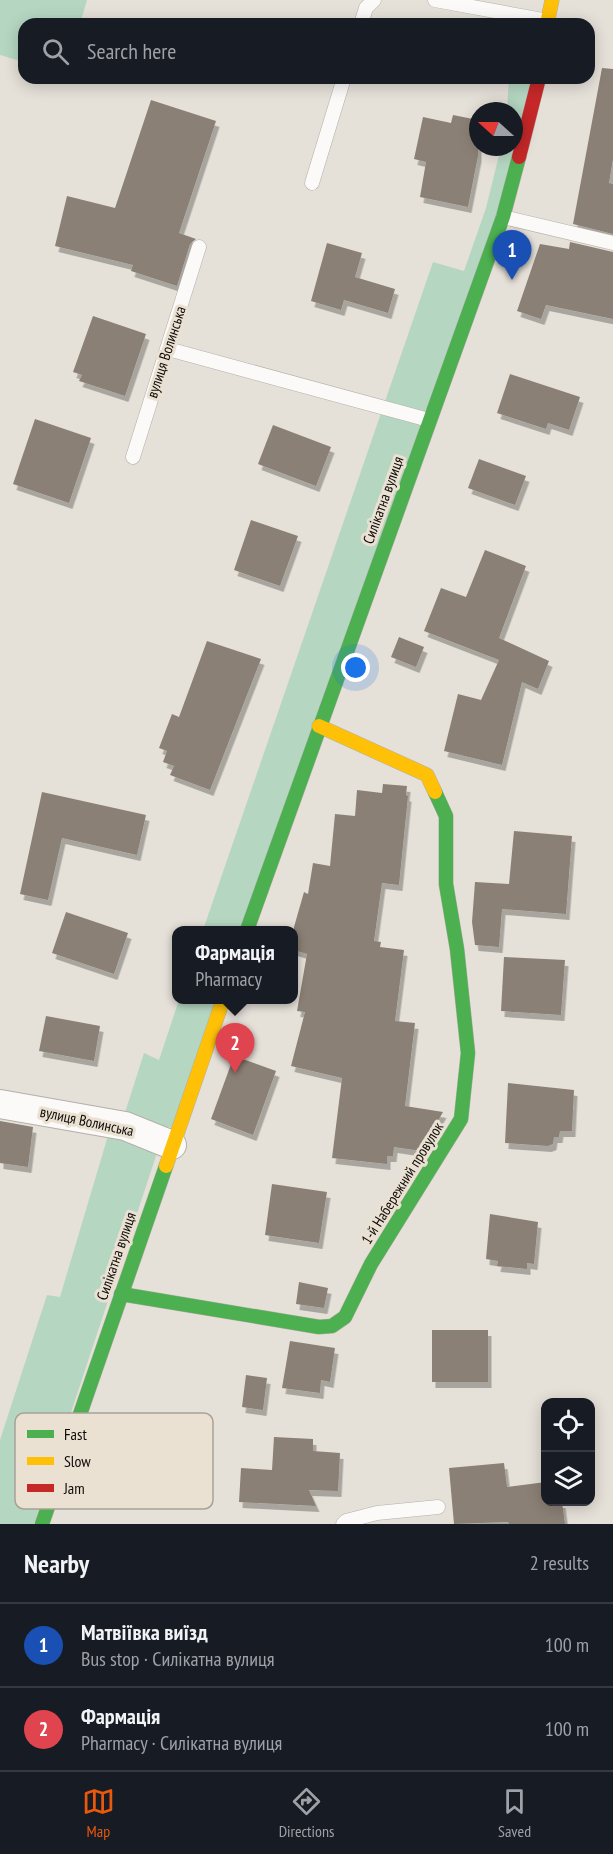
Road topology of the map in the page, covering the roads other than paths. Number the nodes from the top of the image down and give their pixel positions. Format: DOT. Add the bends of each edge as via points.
graph roads {
  1 [pos="374,0"];
  2 [pos="435,0"];
  3 [pos="552,0"];
  4 [pos="363,18"];
  5 [pos="527,18"];
  6 [pos="548,18"];
  7 [pos="342,84"];
  8 [pos="537,84"];
  9 [pos="312,183"];
  10 [pos="503,217"];
  11 [pos="613,243"];
  12 [pos="199,247"];
  13 [pos="168,349"];
  14 [pos="429,420"];
  15 [pos="133,457"];
  16 [pos="319,726"];
  17 [pos="248,926"];
  18 [pos="221,1004"];
  19 [pos="0,1104"];
  20 [pos="172,1145"];
  21 [pos="121,1294"];
  22 [pos="80,1413"];
  23 [pos="438,1507"];
  24 [pos="47,1509"];
  25 [pos="42,1524"];
  26 [pos="343,1524"];
  1 -- 4 [label="lane"];
  2 -- 5 [label="lane"];
  3 -- 6 [label="street"];
  7 -- 9 [label="lane"];
  8 -- 10 [label="street, Силікатна вулиця"];
  10 -- 11 [label="lane"];
  10 -- 14 [label="street, Силікатна вулиця"];
  12 -- 13 [label="lane, вулиця Волинська"];
  13 -- 14 [label="lane"];
  13 -- 15 [label="lane, вулиця Волинська"];
  14 -- 16 [label="street, Силікатна вулиця"];
  16 -- 17 [label="street, Силікатна вулиця"];
  16 -- 21 [label="street, 1-й Набережний провулок" via="427,775 446,816 446,884 468,1053 461,1119 371,1264 345,1317 332,1326"];
  18 -- 20 [label="street, Силікатна вулиця"];
  19 -- 20 [label="street, вулиця Волинська" via="125,1126"];
  20 -- 21 [label="street, Силікатна вулиця"];
  21 -- 22 [label="street, Силікатна вулиця"];
  23 -- 26 [label="lane" via="377,1513"];
  24 -- 25 [label="street, Силікатна вулиця"];
}
